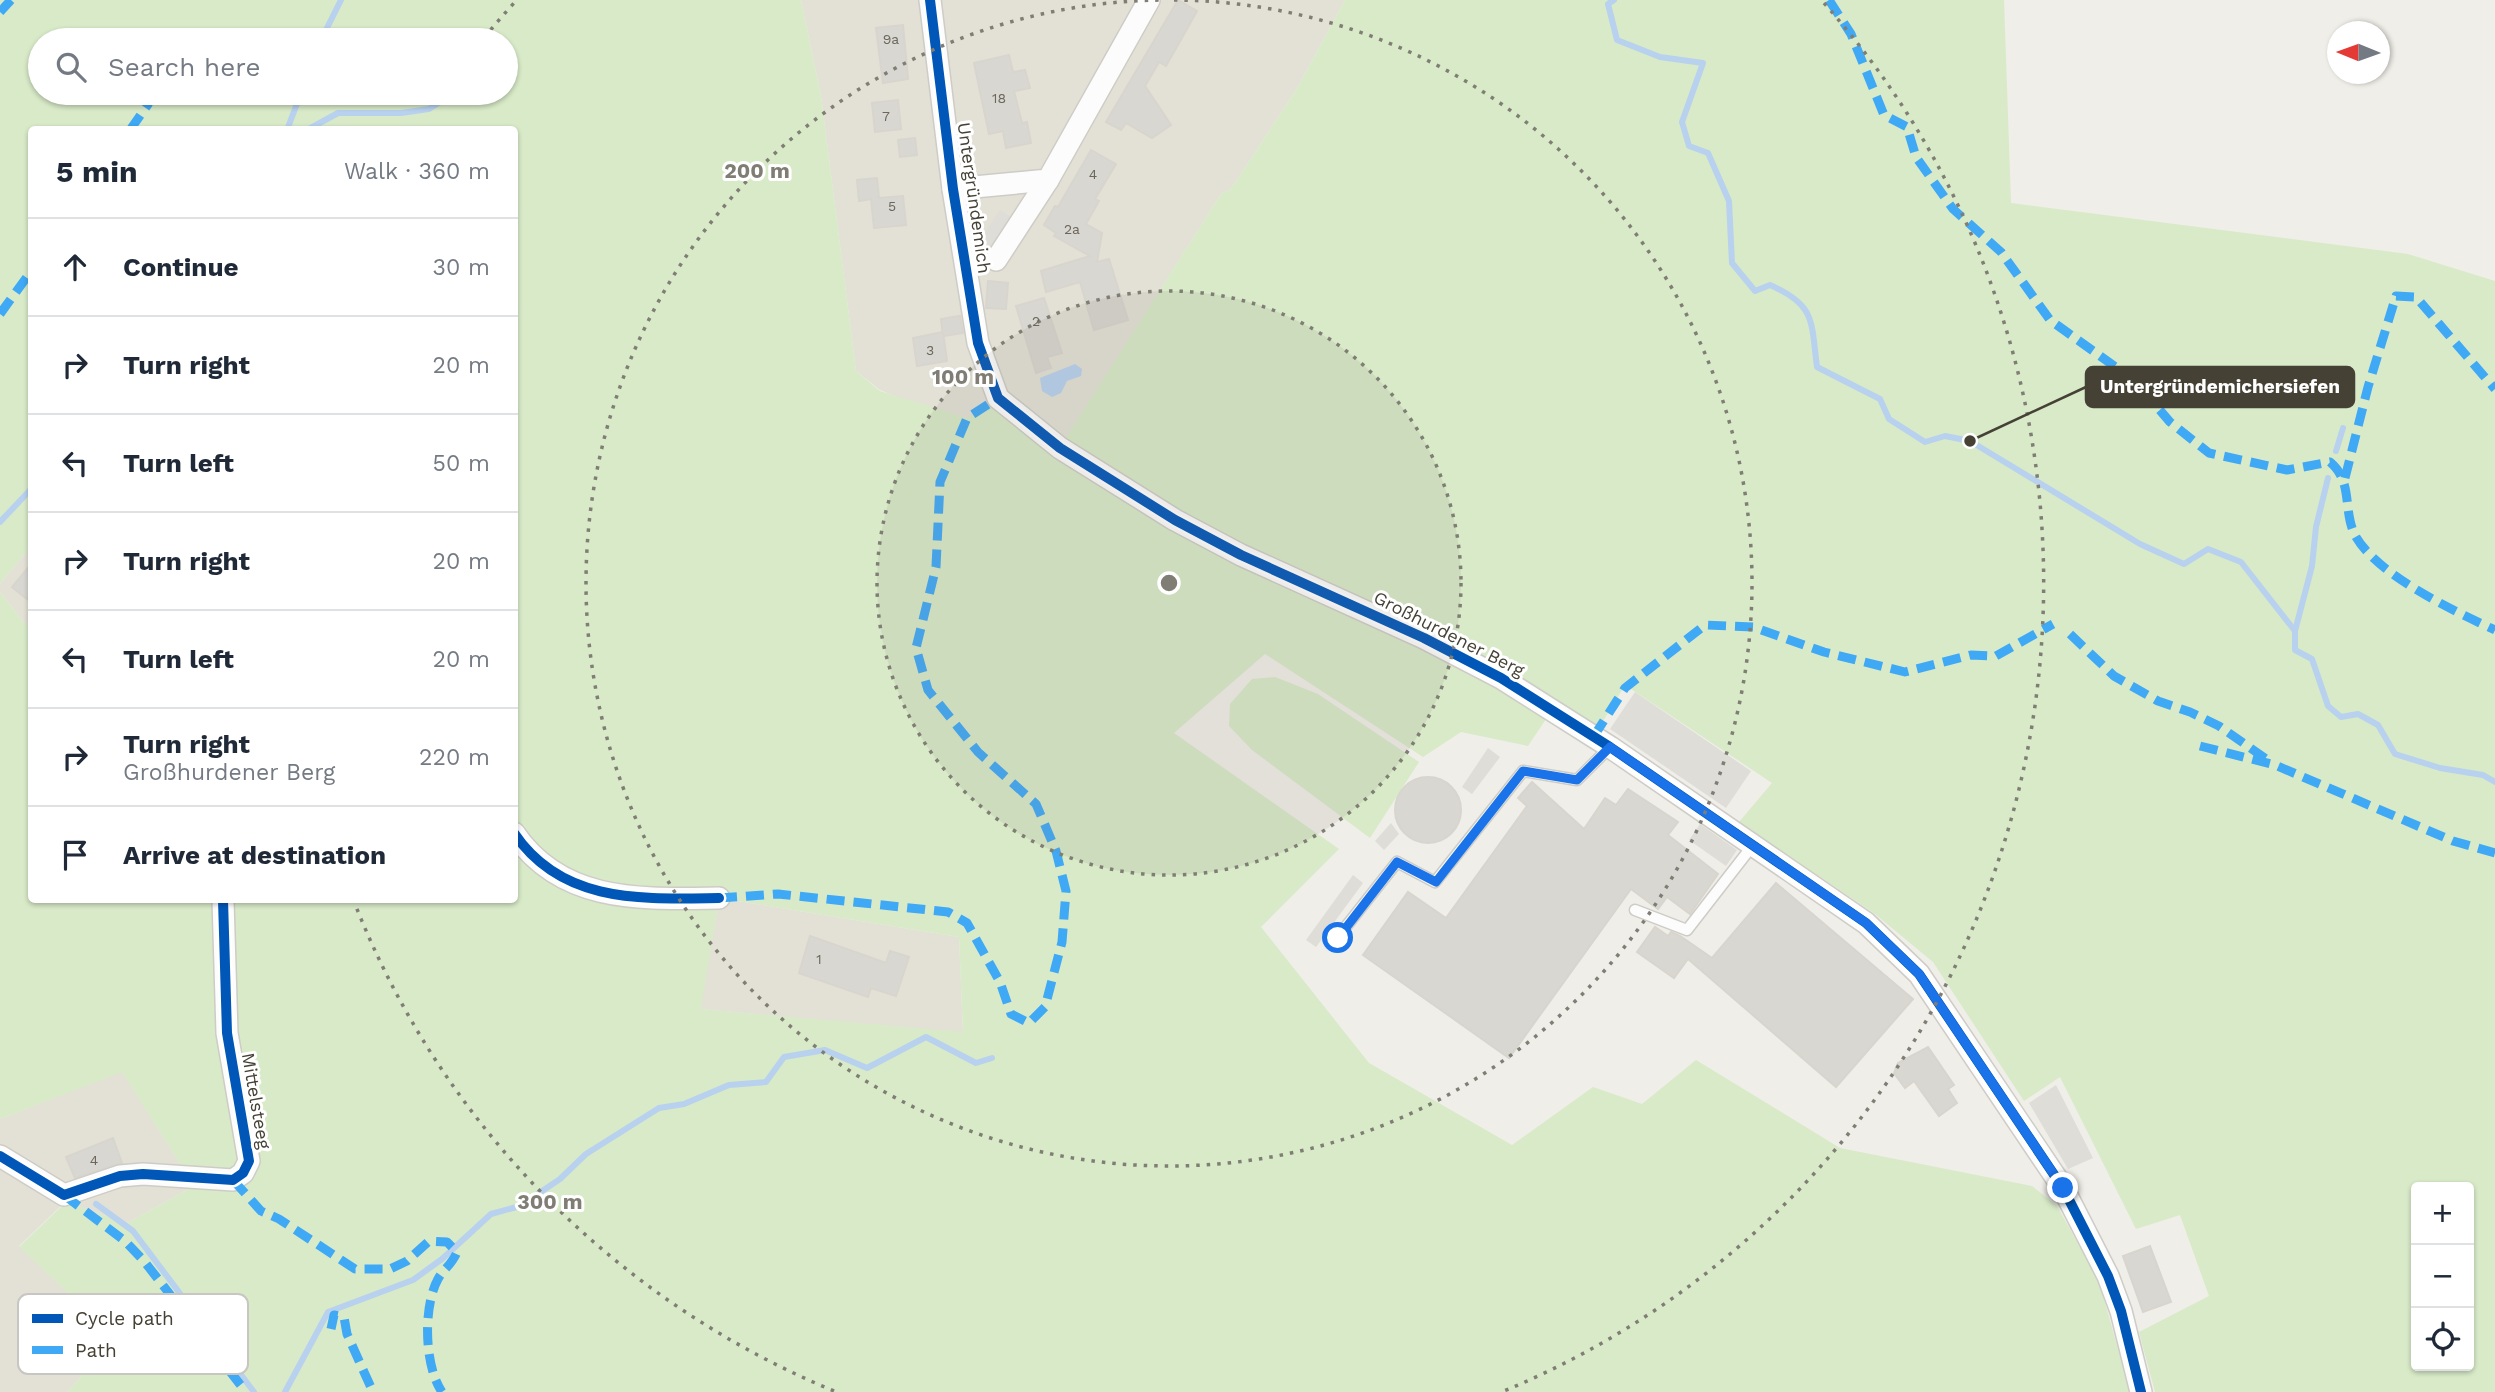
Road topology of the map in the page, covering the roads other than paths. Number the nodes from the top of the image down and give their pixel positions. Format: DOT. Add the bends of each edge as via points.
graph roads {
  1 [pos="930,0"];
  2 [pos="1149,0"];
  3 [pos="1048,180"];
  4 [pos="953,189"];
  5 [pos="996,260"];
  6 [pos="998,398"];
  7 [pos="1610,747"];
  8 [pos="518,839"];
  9 [pos="1753,845"];
  10 [pos="719,898"];
  11 [pos="223,903"];
  12 [pos="1635,909"];
  13 [pos="1338,938"];
  14 [pos="0,1156"];
  15 [pos="2141,1392"];
  1 -- 4 [label="street, Untergründemich"];
  2 -- 3 [label="street, Untergründemich"];
  3 -- 4 [label="street, Untergründemich"];
  3 -- 5 [label="street, Untergründemich"];
  4 -- 6 [label="street, Untergründemich" via="978,343"];
  6 -- 7 [label="street, Großhurdener Berg" via="1060,448 1175,520 1501,677"];
  7 -- 9 [label="street, Großhurdener Berg"];
  7 -- 13 [label="lane" via="1577,780 1523,771 1436,882 1397,862"];
  8 -- 10 [label="street" via="530,856 570,882 638,900"];
  9 -- 12 [label="lane" via="1687,930"];
  9 -- 15 [label="street, Großhurdener Berg" via="1866,923 1919,974 2012,1108 2088,1232 2121,1311"];
  11 -- 14 [label="street, Mittelsteeg" via="227,1033 249,1161 243,1173 226,1181 120,1176 64,1195"];
}
